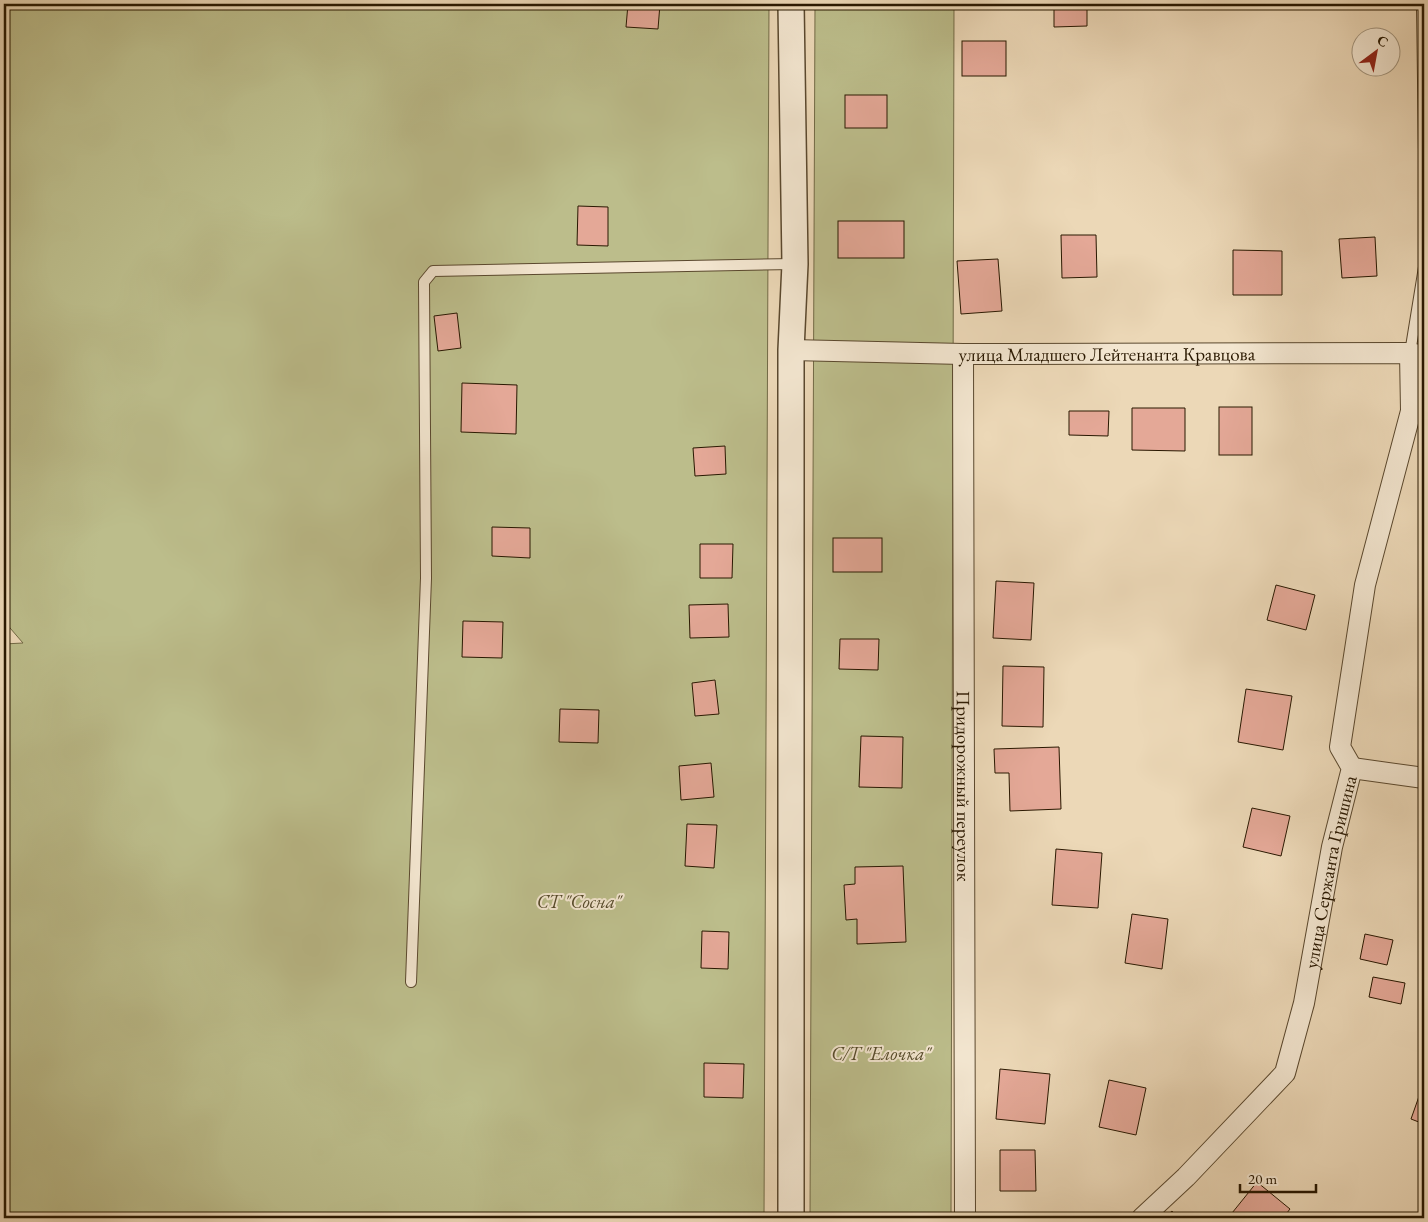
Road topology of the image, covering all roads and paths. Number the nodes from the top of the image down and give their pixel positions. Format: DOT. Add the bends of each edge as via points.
graph roads {
  1 [pos="791,4"];
  2 [pos="1424,4"];
  3 [pos="1424,150"];
  4 [pos="795,264"];
  5 [pos="1424,267"];
  6 [pos="791,350"];
  7 [pos="963,354"];
  8 [pos="1417,355"];
  9 [pos="1352,768"];
  10 [pos="1424,778"];
  11 [pos="411,982"];
  12 [pos="791,1218"];
  13 [pos="964,1218"];
  14 [pos="1142,1218"];
  1 -- 4 [label="street"];
  2 -- 3 [label="lane"];
  4 -- 6 [label="street"];
  4 -- 11 [label="lane" via="433,271 424,282 426,578"];
  5 -- 8 [label="lane, улица Сержанта Гришина"];
  6 -- 7 [label="street, улица Младшего Лейтенанта Кравцова"];
  6 -- 12 [label="street"];
  7 -- 8 [label="street, улица Младшего Лейтенанта Кравцова"];
  7 -- 13 [label="street, Придорожный переулок"];
  8 -- 9 [label="street, улица Сержанта Гришина" via="1410,411 1365,586 1340,746"];
  9 -- 10 [label="street"];
  9 -- 14 [label="street, улица Сержанта Гришина" via="1332,846 1304,1003 1285,1073 1186,1177"];
}
